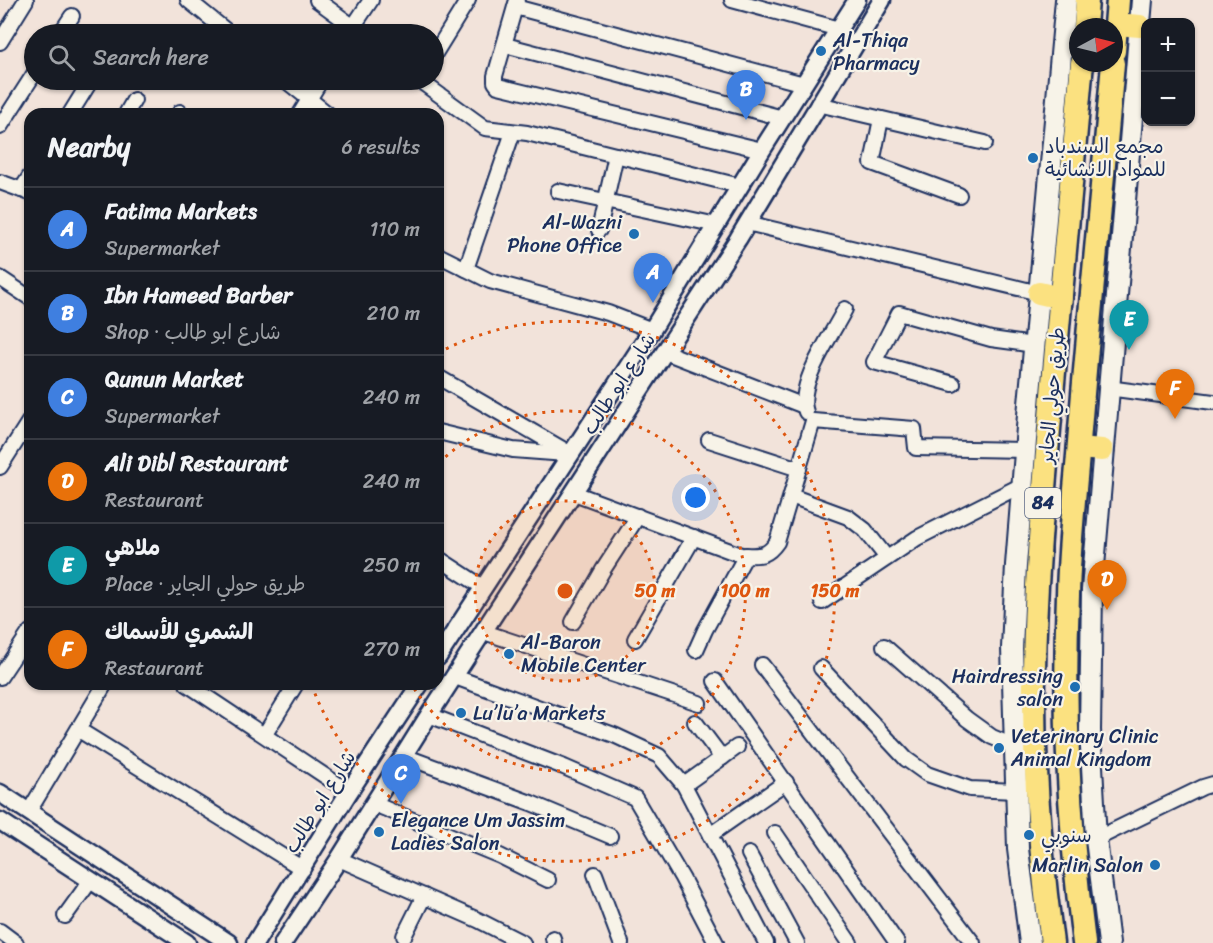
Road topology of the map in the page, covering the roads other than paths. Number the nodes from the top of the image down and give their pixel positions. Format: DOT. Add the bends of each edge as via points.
graph roads {
  1 [pos="26,0"];
  2 [pos="188,0"];
  3 [pos="317,0"];
  4 [pos="371,0"];
  5 [pos="468,0"];
  6 [pos="732,0"];
  7 [pos="857,0"];
  8 [pos="882,0"];
  9 [pos="1066,0"];
  10 [pos="1088,0"];
  11 [pos="1118,0"];
  12 [pos="1142,0"];
  13 [pos="516,3"];
  14 [pos="72,16"];
  15 [pos="1086,18"];
  16 [pos="1116,18"];
  17 [pos="67,24"];
  18 [pos="218,24"];
  19 [pos="346,24"];
  20 [pos="359,24"];
  21 [pos="1123,25"];
  22 [pos="1140,26"];
  23 [pos="839,29"];
  24 [pos="444,39"];
  25 [pos="0,42"];
  26 [pos="505,45"];
  27 [pos="1081,72"];
  28 [pos="1112,72"];
  29 [pos="804,84"];
  30 [pos="24,90"];
  31 [pos="85,90"];
  32 [pos="297,90"];
  33 [pos="315,90"];
  34 [pos="433,90"];
  35 [pos="134,100"];
  36 [pos="309,100"];
  37 [pos="818,104"];
  38 [pos="74,108"];
  39 [pos="129,108"];
  40 [pos="304,108"];
  41 [pos="320,108"];
  42 [pos="783,118"];
  43 [pos="881,119"];
  44 [pos="0,127"];
  45 [pos="513,132"];
  46 [pos="985,144"];
  47 [pos="762,150"];
  48 [pos="616,155"];
  49 [pos="0,182"];
  50 [pos="740,186"];
  51 [pos="558,191"];
  52 [pos="24,192"];
  53 [pos="959,195"];
  54 [pos="606,201"];
  55 [pos="747,224"];
  56 [pos="717,225"];
  57 [pos="599,230"];
  58 [pos="444,258"];
  59 [pos="466,269"];
  60 [pos="1,281"];
  61 [pos="24,286"];
  62 [pos="24,294"];
  63 [pos="1050,296"];
  64 [pos="845,309"];
  65 [pos="652,330"];
  66 [pos="1034,345"];
  67 [pos="665,352"];
  68 [pos="444,380"];
  69 [pos="953,384"];
  70 [pos="1108,388"];
  71 [pos="610,394"];
  72 [pos="1213,402"];
  73 [pos="630,406"];
  74 [pos="804,406"];
  75 [pos="813,421"];
  76 [pos="24,429"];
  77 [pos="444,433"];
  78 [pos="0,440"];
  79 [pos="709,440"];
  80 [pos="12,448"];
  81 [pos="1079,448"];
  82 [pos="1026,450"];
  83 [pos="1102,450"];
  84 [pos="571,454"];
  85 [pos="0,467"];
  86 [pos="799,469"];
  87 [pos="1024,484"];
  88 [pos="574,493"];
  89 [pos="791,496"];
  90 [pos="638,516"];
  91 [pos="694,537"];
  92 [pos="746,555"];
  93 [pos="887,558"];
  94 [pos="444,562"];
  95 [pos="484,588"];
  96 [pos="822,602"];
  97 [pos="573,622"];
  98 [pos="484,632"];
  99 [pos="635,639"];
  100 [pos="24,641"];
  101 [pos="884,646"];
  102 [pos="444,648"];
  103 [pos="696,651"];
  104 [pos="762,665"];
  105 [pos="821,668"];
  106 [pos="0,677"];
  107 [pos="455,677"];
  108 [pos="716,681"];
  109 [pos="102,690"];
  110 [pos="196,690"];
  111 [pos="293,690"];
  112 [pos="416,690"];
  113 [pos="699,703"];
  114 [pos="429,715"];
  115 [pos="695,722"];
  116 [pos="79,730"];
  117 [pos="265,734"];
  118 [pos="1069,745"];
  119 [pos="1025,746"];
  120 [pos="737,747"];
  121 [pos="404,756"];
  122 [pos="722,758"];
  123 [pos="786,782"];
  124 [pos="1213,784"];
  125 [pos="684,785"];
  126 [pos="1016,791"];
  127 [pos="349,792"];
  128 [pos="0,793"];
  129 [pos="374,804"];
  130 [pos="31,808"];
  131 [pos="1039,812"];
  132 [pos="1071,812"];
  133 [pos="0,821"];
  134 [pos="775,833"];
  135 [pos="710,835"];
  136 [pos="610,836"];
  137 [pos="1096,839"];
  138 [pos="749,854"];
  139 [pos="339,859"];
  140 [pos="303,869"];
  141 [pos="595,874"];
  142 [pos="91,880"];
  143 [pos="548,880"];
  144 [pos="146,888"];
  145 [pos="424,896"];
  146 [pos="133,908"];
  147 [pos="65,916"];
  148 [pos="0,931"];
  149 [pos="404,936"];
  150 [pos="16,943"];
  151 [pos="187,943"];
  152 [pos="229,943"];
  153 [pos="255,943"];
  154 [pos="283,943"];
  155 [pos="523,943"];
  156 [pos="621,943"];
  157 [pos="716,943"];
  158 [pos="766,943"];
  159 [pos="797,943"];
  160 [pos="850,943"];
  161 [pos="897,943"];
  162 [pos="973,943"];
  163 [pos="1030,943"];
  164 [pos="1052,943"];
  165 [pos="1084,943"];
  166 [pos="1109,943"];
  1 -- 25 [label="street"];
  2 -- 18 [label="street"];
  3 -- 19 [label="street"];
  4 -- 20 [label="street"];
  5 -- 24 [label="street"];
  6 -- 23 [label="street"];
  7 -- 23 [label="street, شارع ابو طالب"];
  8 -- 37 [label="street, شارع ابو طالب"];
  9 -- 63 [label="main road"];
  10 -- 15 [label="highway"];
  11 -- 16 [label="highway"];
  12 -- 22 [label="main road"];
  13 -- 26 [label="street"];
  13 -- 29 [label="street"];
  14 -- 17 [label="street"];
  21 -- 22 [label="highway"];
  22 -- 70 [label="main road"];
  23 -- 29 [label="street, شارع ابو طالب"];
  26 -- 42 [label="street"];
  26 -- 47 [label="street" via="495,76 498,86"];
  27 -- 63 [label="highway, طريق حولي الجاير / 84"];
  28 -- 81 [label="highway, طريق حولي الجاير / 84"];
  29 -- 42 [label="street, شارع ابو طالب"];
  30 -- 44 [label="street"];
  31 -- 38 [label="street"];
  32 -- 36 [label="street"];
  33 -- 36 [label="street"];
  34 -- 45 [label="street" via="485,128"];
  35 -- 39 [label="street"];
  36 -- 40 [label="street"];
  36 -- 41 [label="street"];
  37 -- 43 [label="street"];
  37 -- 55 [label="street, شارع ابو طالب"];
  42 -- 47 [label="street, شارع ابو طالب"];
  43 -- 46 [label="street"];
  43 -- 53 [label="street" via="872,163"];
  45 -- 48 [label="street"];
  45 -- 59 [label="street"];
  47 -- 50 [label="street, شارع ابو طالب"];
  48 -- 50 [label="street"];
  48 -- 54 [label="street"];
  49 -- 52 [label="street"];
  50 -- 56 [label="street, شارع ابو طالب"];
  51 -- 54 [label="street"];
  54 -- 56 [label="street"];
  54 -- 57 [label="street"];
  55 -- 63 [label="street"];
  55 -- 67 [label="street, شارع ابو طالب"];
  56 -- 65 [label="street, شارع ابو طالب"];
  58 -- 59 [label="street"];
  59 -- 65 [label="street"];
  60 -- 61 [label="street"];
  60 -- 62 [label="street"];
  63 -- 66 [label="main road"];
  63 -- 119 [label="highway, طريق حولي الجاير / 84" via="1034,674"];
  64 -- 74 [label="street" via="807,380"];
  65 -- 71 [label="street, شارع ابو طالب"];
  66 -- 69 [label="street" via="991,339 899,314 874,362"];
  66 -- 82 [label="main road"];
  67 -- 73 [label="street, شارع ابو طالب"];
  67 -- 74 [label="street"];
  68 -- 84 [label="street"];
  70 -- 72 [label="street"];
  70 -- 83 [label="main road"];
  71 -- 73 [label="street"];
  71 -- 84 [label="street, شارع ابو طالب"];
  73 -- 88 [label="street, شارع ابو طالب"];
  74 -- 75 [label="street"];
  75 -- 82 [label="street" via="914,429 916,448"];
  75 -- 86 [label="street"];
  76 -- 80 [label="street"];
  77 -- 84 [label="street" via="513,450"];
  78 -- 80 [label="street"];
  79 -- 86 [label="street"];
  80 -- 85 [label="street"];
  81 -- 83 [label="highway"];
  81 -- 118 [label="highway, طريق حولي الجاير / 84" via="1068,597"];
  82 -- 87 [label="main road"];
  83 -- 137 [label="main road" via="1090,649"];
  84 -- 95 [label="street, شارع ابو طالب"];
  86 -- 89 [label="street"];
  87 -- 93 [label="street" via="917,538"];
  87 -- 119 [label="main road" via="1012,648"];
  88 -- 90 [label="street"];
  88 -- 98 [label="street, شارع ابو طالب"];
  89 -- 92 [label="street" via="777,542 770,552"];
  89 -- 93 [label="street" via="848,518 865,530"];
  90 -- 91 [label="street"];
  90 -- 97 [label="street"];
  91 -- 92 [label="street"];
  91 -- 99 [label="street"];
  92 -- 103 [label="street"];
  93 -- 96 [label="street"];
  94 -- 95 [label="street"];
  95 -- 102 [label="street, شارع ابو طالب"];
  98 -- 107 [label="street, شارع ابو طالب"];
  98 -- 113 [label="street"];
  100 -- 106 [label="street"];
  101 -- 119 [label="street" via="992,737"];
  104 -- 162 [label="street"];
  105 -- 126 [label="street" via="906,759 927,774 970,789"];
  107 -- 114 [label="street, شارع ابو طالب"];
  107 -- 125 [label="street" via="614,735 659,756"];
  108 -- 123 [label="street"];
  109 -- 116 [label="street"];
  110 -- 117 [label="street"];
  111 -- 117 [label="street"];
  112 -- 127 [label="street, شارع ابو طالب"];
  114 -- 121 [label="street, شارع ابو طالب"];
  114 -- 157 [label="street" via="635,798"];
  115 -- 122 [label="street"];
  116 -- 130 [label="street"];
  116 -- 140 [label="street"];
  117 -- 127 [label="street"];
  118 -- 119 [label="highway" via="1052,754"];
  118 -- 132 [label="highway, طريق حولي الجاير / 84"];
  119 -- 126 [label="main road"];
  119 -- 131 [label="highway, طريق حولي الجاير / 84"];
  120 -- 122 [label="street"];
  121 -- 129 [label="street, شارع ابو طالب"];
  121 -- 136 [label="street"];
  122 -- 125 [label="street"];
  123 -- 135 [label="street"];
  123 -- 161 [label="street"];
  124 -- 137 [label="street"];
  125 -- 135 [label="street"];
  126 -- 163 [label="main road" via="1018,849"];
  127 -- 140 [label="street, شارع ابو طالب"];
  128 -- 144 [label="street"];
  129 -- 139 [label="street, شارع ابو طالب"];
  129 -- 143 [label="street"];
  131 -- 132 [label="highway" via="1055,802"];
  131 -- 164 [label="highway, طريق حولي الجاير / 84"];
  132 -- 165 [label="highway, طريق حولي الجاير / 84"];
  133 -- 142 [label="street"];
  134 -- 160 [label="street"];
  135 -- 158 [label="street"];
  137 -- 166 [label="main road"];
  138 -- 159 [label="street"];
  139 -- 145 [label="street"];
  139 -- 154 [label="street, شارع ابو طالب"];
  140 -- 153 [label="street, شارع ابو طالب"];
  141 -- 156 [label="street"];
  142 -- 146 [label="street"];
  142 -- 147 [label="street"];
  144 -- 146 [label="street"];
  144 -- 152 [label="street"];
  145 -- 149 [label="street"];
  145 -- 155 [label="street"];
  146 -- 151 [label="street"];
  148 -- 150 [label="street"];
}
